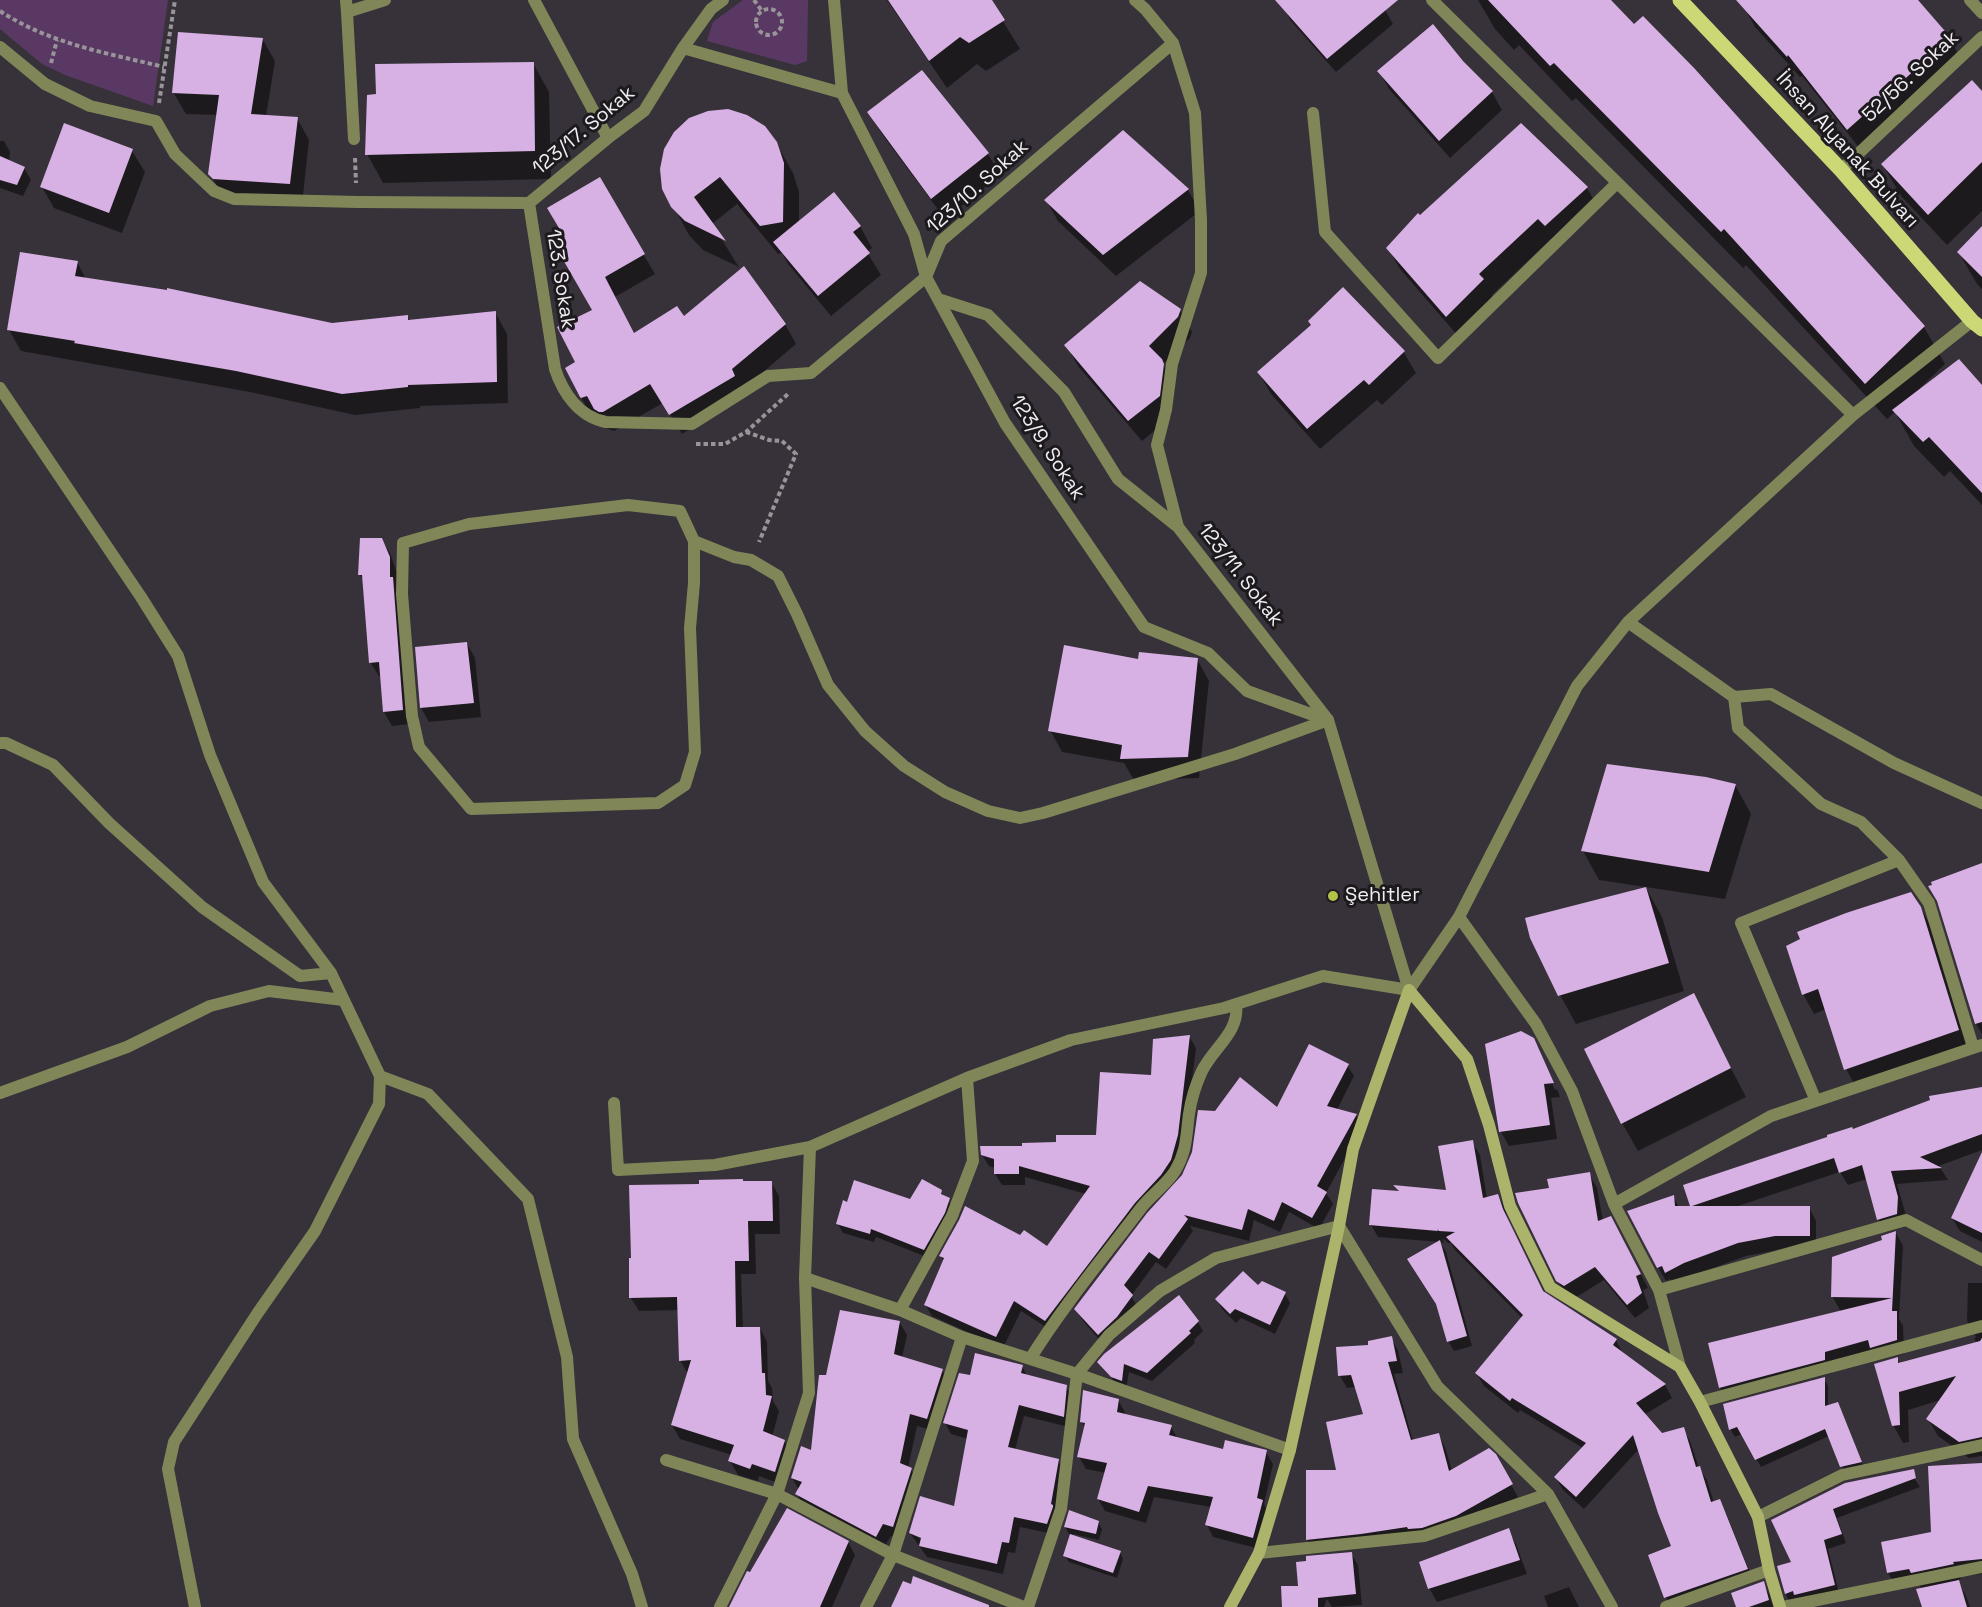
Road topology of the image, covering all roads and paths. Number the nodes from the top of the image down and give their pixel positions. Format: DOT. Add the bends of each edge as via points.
graph roads {
  1 [pos="175,0"];
  2 [pos="385,0"];
  3 [pos="534,0"];
  4 [pos="723,0"];
  5 [pos="754,0"];
  6 [pos="834,0"];
  7 [pos="1134,0"];
  8 [pos="1432,0"];
  9 [pos="1680,0"];
  10 [pos="1970,0"];
  11 [pos="346,6"];
  12 [pos="0,11"];
  13 [pos="762,11"];
  14 [pos="1982,13"];
  15 [pos="1982,37"];
  16 [pos="1173,43"];
  17 [pos="0,47"];
  18 [pos="683,48"];
  19 [pos="164,67"];
  20 [pos="842,93"];
  21 [pos="1313,113"];
  22 [pos="156,122"];
  23 [pos="608,138"];
  24 [pos="354,139"];
  25 [pos="1840,170"];
  26 [pos="1616,184"];
  27 [pos="358,202"];
  28 [pos="529,203"];
  29 [pos="926,277"];
  30 [pos="938,298"];
  31 [pos="1977,325"];
  32 [pos="0,388"];
  33 [pos="1853,415"];
  34 [pos="692,424"];
  35 [pos="746,432"];
  36 [pos="1178,527"];
  37 [pos="694,541"];
  38 [pos="751,560"];
  39 [pos="1628,622"];
  40 [pos="1734,697"];
  41 [pos="1328,720"];
  42 [pos="0,743"];
  43 [pos="1982,803"];
  44 [pos="1899,860"];
  45 [pos="1459,917"];
  46 [pos="331,973"];
  47 [pos="1409,990"];
  48 [pos="343,1000"];
  49 [pos="1236,1004"];
  50 [pos="1977,1046"];
  51 [pos="380,1076"];
  52 [pos="966,1078"];
  53 [pos="0,1093"];
  54 [pos="1816,1101"];
  55 [pos="614,1103"];
  56 [pos="810,1147"];
  57 [pos="1614,1204"];
  58 [pos="1339,1226"];
  59 [pos="1982,1260"];
  60 [pos="805,1278"];
  61 [pos="1659,1290"];
  62 [pos="900,1310"];
  63 [pos="1982,1326"];
  64 [pos="962,1337"];
  65 [pos="1030,1359"];
  66 [pos="1680,1367"];
  67 [pos="1077,1374"];
  68 [pos="1701,1402"];
  69 [pos="1982,1445"];
  70 [pos="1290,1450"];
  71 [pos="666,1460"];
  72 [pos="777,1494"];
  73 [pos="1548,1494"];
  74 [pos="1758,1517"];
  75 [pos="1259,1553"];
  76 [pos="892,1556"];
  77 [pos="1982,1567"];
  78 [pos="1769,1570"];
  79 [pos="195,1607"];
  80 [pos="642,1607"];
  81 [pos="720,1607"];
  82 [pos="866,1607"];
  83 [pos="1026,1607"];
  84 [pos="1230,1607"];
  85 [pos="1612,1607"];
  86 [pos="1666,1607"];
  87 [pos="1782,1607"];
  1 -- 19 [label="path"];
  2 -- 11 [label="street"];
  3 -- 23 [label="street"];
  4 -- 18 [label="street, 123/17. Sokak" via="711,9"];
  5 -- 13 [label="path"];
  6 -- 20 [label="street, 123/9. Sokak"];
  7 -- 16 [label="street, 123/11. Sokak"];
  8 -- 26 [label="street"];
  9 -- 25 [label="main road, İhsan Alyanak Bulvarı"];
  10 -- 14 [label="street"];
  11 -- 24 [label="street"];
  12 -- 19 [label="path" via="57,40"];
  13 -- 13 [label="path" via="756,21 758,29 768,35 776,33 781,17 771,9"];
  15 -- 25 [label="street, 52/56. Sokak"];
  16 -- 29 [label="street, 123/10. Sokak" via="941,242"];
  16 -- 36 [label="street, 123/11. Sokak" via="1195,113 1201,220 1201,273 1172,364 1157,445"];
  17 -- 22 [label="street" via="45,84 90,106"];
  18 -- 20 [label="street"];
  18 -- 23 [label="street, 123/17. Sokak" via="644,111"];
  19 -- 22 [label="path"];
  20 -- 29 [label="street, 123/9. Sokak" via="914,234"];
  21 -- 26 [label="street" via="1325,232 1438,358"];
  22 -- 27 [label="street" via="176,154 214,191 234,199"];
  23 -- 28 [label="street, 123/17. Sokak"];
  24 -- 27 [label="path"];
  25 -- 31 [label="main road, İhsan Alyanak Bulvarı"];
  26 -- 33 [label="street"];
  27 -- 28 [label="street"];
  28 -- 34 [label="street, 123. Sokak" via="555,369 571,401 595,420"];
  29 -- 30 [label="street, 123/9. Sokak"];
  29 -- 34 [label="street, 123/10. Sokak" via="811,373 768,376"];
  30 -- 36 [label="street" via="988,315 1064,392 1118,479"];
  30 -- 41 [label="street, 123/9. Sokak" via="1005,423 1144,627 1208,653 1247,691"];
  31 -- 33 [label="street"];
  32 -- 46 [label="street" via="178,656 210,755 263,882"];
  33 -- 39 [label="street"];
  35 -- 38 [label="path" via="782,441 796,454"];
  36 -- 41 [label="street, 123/11. Sokak"];
  37 -- 37 [label="street" via="690,628 695,752 685,785 658,803 471,810 419,747 412,716 402,594 403,543 469,524 628,505 680,511"];
  37 -- 38 [label="street"];
  38 -- 41 [label="street" via="778,576 828,685 865,731 904,766 945,792 988,811 1020,818 1043,813 1235,754"];
  39 -- 40 [label="street"];
  39 -- 45 [label="street" via="1577,686"];
  40 -- 43 [label="street" via="1771,694 1894,763"];
  40 -- 44 [label="street" via="1738,728 1821,804 1861,822"];
  41 -- 47 [label="street, 123/11. Sokak"];
  42 -- 46 [label="street" via="53,765 109,823 202,907 300,976"];
  44 -- 50 [label="street" via="1929,903"];
  44 -- 54 [label="street" via="1741,923"];
  45 -- 47 [label="street"];
  45 -- 57 [label="street" via="1536,1024 1572,1091"];
  46 -- 48 [label="street"];
  47 -- 49 [label="street" via="1323,976"];
  47 -- 58 [label="street" via="1353,1149"];
  47 -- 66 [label="street" via="1467,1059 1510,1206 1550,1287"];
  48 -- 51 [label="street"];
  48 -- 53 [label="street" via="269,991 210,1006 127,1047"];
  49 -- 52 [label="street" via="1071,1040"];
  49 -- 65 [label="street" via="1235,1024 1202,1070 1189,1115 1188,1140 1174,1172 1071,1297"];
  50 -- 54 [label="street"];
  51 -- 79 [label="street" via="380,1104 315,1231 174,1442 168,1469"];
  51 -- 80 [label="street" via="428,1094 528,1199 567,1357 573,1439 632,1574"];
  52 -- 56 [label="street"];
  52 -- 62 [label="street" via="973,1161 952,1216"];
  54 -- 57 [label="street" via="1771,1116"];
  55 -- 56 [label="street" via="618,1170 715,1165"];
  56 -- 60 [label="street"];
  57 -- 61 [label="street"];
  58 -- 67 [label="street" via="1216,1258 1160,1291 1109,1335"];
  58 -- 70 [label="street"];
  58 -- 73 [label="street" via="1437,1386"];
  59 -- 61 [label="street" via="1905,1220"];
  60 -- 62 [label="street"];
  60 -- 72 [label="street" via="809,1394"];
  61 -- 66 [label="street"];
  62 -- 64 [label="street"];
  63 -- 68 [label="street"];
  64 -- 65 [label="street"];
  64 -- 76 [label="street"];
  65 -- 67 [label="street"];
  66 -- 68 [label="street"];
  67 -- 70 [label="street"];
  67 -- 83 [label="street" via="1061,1509"];
  68 -- 74 [label="street"];
  69 -- 74 [label="street" via="1842,1475"];
  70 -- 75 [label="street"];
  71 -- 72 [label="street"];
  72 -- 76 [label="street"];
  72 -- 81 [label="street"];
  73 -- 75 [label="street" via="1424,1536"];
  73 -- 85 [label="street"];
  74 -- 78 [label="street"];
  75 -- 84 [label="street"];
  76 -- 82 [label="street"];
  76 -- 83 [label="street"];
  77 -- 87 [label="street"];
  78 -- 86 [label="street"];
  78 -- 87 [label="street"];
}
